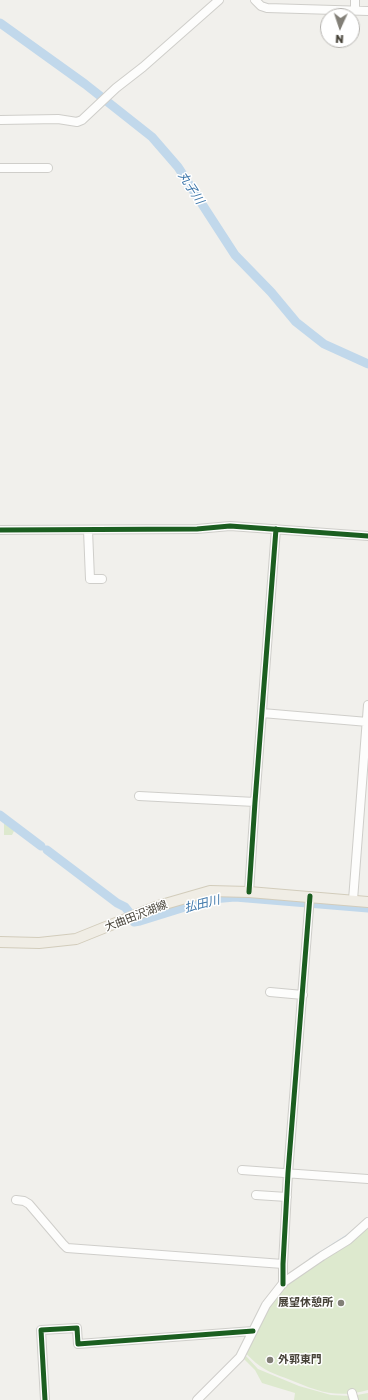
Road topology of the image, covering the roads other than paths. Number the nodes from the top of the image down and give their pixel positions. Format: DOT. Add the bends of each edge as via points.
graph roads {
  1 [pos="219,0"];
  2 [pos="255,0"];
  3 [pos="320,9"];
  4 [pos="0,120"];
  5 [pos="0,168"];
  6 [pos="48,168"];
  7 [pos="0,530"];
  8 [pos="88,530"];
  9 [pos="276,530"];
  10 [pos="368,536"];
  11 [pos="102,579"];
  12 [pos="368,705"];
  13 [pos="262,713"];
  14 [pos="367,722"];
  15 [pos="139,796"];
  16 [pos="255,802"];
  17 [pos="250,892"];
  18 [pos="310,896"];
  19 [pos="353,900"];
  20 [pos="368,902"];
  21 [pos="0,942"];
  22 [pos="270,992"];
  23 [pos="303,995"];
  24 [pos="242,1170"];
  25 [pos="288,1173"];
  26 [pos="368,1179"];
  27 [pos="256,1195"];
  28 [pos="287,1198"];
  29 [pos="16,1200"];
  30 [pos="368,1222"];
  31 [pos="283,1264"];
  32 [pos="283,1284"];
  33 [pos="253,1331"];
  34 [pos="46,1400"];
  35 [pos="197,1400"];
  1 -- 4 [label="street" via="82,120"];
  2 -- 3 [label="street" via="267,8"];
  5 -- 6 [label="street"];
  7 -- 8 [label="street"];
  8 -- 9 [label="street" via="207,529 230,526"];
  8 -- 11 [label="street" via="90,579"];
  9 -- 10 [label="street"];
  9 -- 13 [label="street"];
  12 -- 14 [label="street"];
  13 -- 14 [label="street"];
  13 -- 16 [label="street"];
  14 -- 19 [label="street"];
  15 -- 16 [label="street"];
  16 -- 17 [label="street"];
  17 -- 18 [label="main road, 大曲田沢湖線"];
  17 -- 21 [label="main road, 大曲田沢湖線" via="210,891 158,906 76,939 39,943"];
  18 -- 19 [label="main road, 大曲田沢湖線"];
  18 -- 23 [label="street"];
  19 -- 20 [label="main road, 大曲田沢湖線"];
  22 -- 23 [label="street"];
  23 -- 25 [label="street"];
  24 -- 25 [label="street"];
  25 -- 26 [label="street"];
  25 -- 28 [label="street"];
  27 -- 28 [label="street"];
  28 -- 31 [label="street"];
  29 -- 31 [label="street" via="29,1204 67,1248"];
  30 -- 32 [label="street" via="348,1240"];
  31 -- 32 [label="street"];
  32 -- 33 [label="street" via="266,1305"];
  33 -- 34 [label="street" via="78,1344 77,1328 41,1330"];
  33 -- 35 [label="street" via="240,1357"];
}
